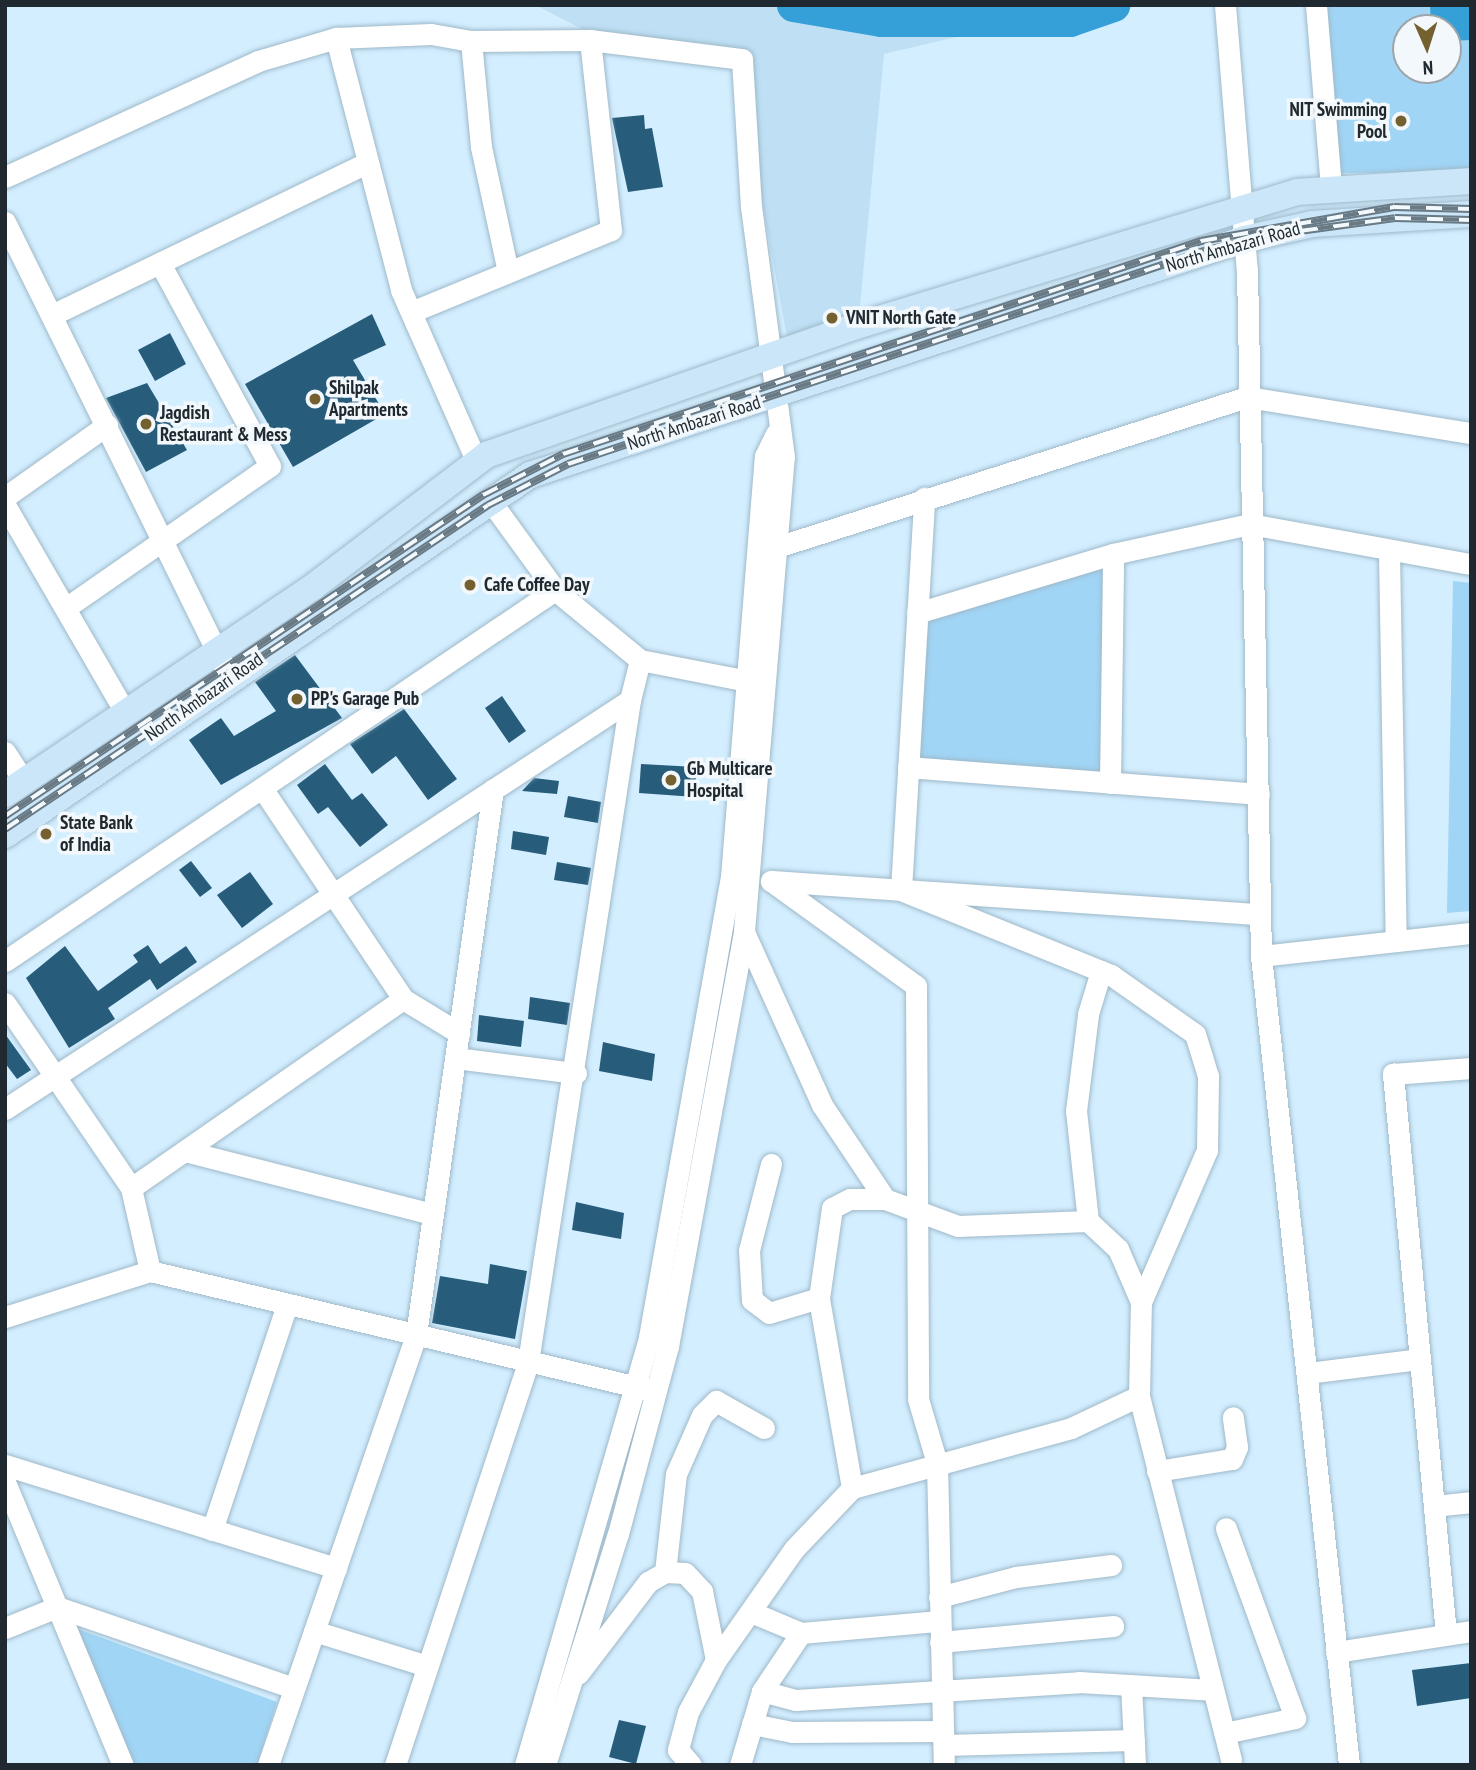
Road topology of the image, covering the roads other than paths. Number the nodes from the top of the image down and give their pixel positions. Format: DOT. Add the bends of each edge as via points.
graph roads {
  1 [pos="1225,5"];
  2 [pos="1316,5"];
  3 [pos="336,38"];
  4 [pos="590,40"];
  5 [pos="471,41"];
  6 [pos="365,164"];
  7 [pos="5,177"];
  8 [pos="1471,181"];
  9 [pos="1331,189"];
  10 [pos="1242,208"];
  11 [pos="1471,214"];
  12 [pos="5,222"];
  13 [pos="1245,239"];
  14 [pos="160,263"];
  15 [pos="508,272"];
  16 [pos="411,312"];
  17 [pos="52,316"];
  18 [pos="769,356"];
  19 [pos="1248,397"];
  20 [pos="773,398"];
  21 [pos="107,425"];
  22 [pos="776,433"];
  23 [pos="1471,433"];
  24 [pos="477,460"];
  25 [pos="5,497"];
  26 [pos="924,498"];
  27 [pos="489,499"];
  28 [pos="5,505"];
  29 [pos="1250,524"];
  30 [pos="165,543"];
  31 [pos="777,547"];
  32 [pos="1389,552"];
  33 [pos="1113,554"];
  34 [pos="1471,564"];
  35 [pos="555,590"];
  36 [pos="67,607"];
  37 [pos="917,613"];
  38 [pos="215,654"];
  39 [pos="640,660"];
  40 [pos="230,678"];
  41 [pos="759,684"];
  42 [pos="630,700"];
  43 [pos="127,714"];
  44 [pos="5,752"];
  45 [pos="908,767"];
  46 [pos="1110,783"];
  47 [pos="15,788"];
  48 [pos="262,788"];
  49 [pos="494,789"];
  50 [pos="1259,794"];
  51 [pos="5,835"];
  52 [pos="751,879"];
  53 [pos="901,890"];
  54 [pos="331,894"];
  55 [pos="1260,914"];
  56 [pos="744,931"];
  57 [pos="1471,933"];
  58 [pos="1396,941"];
  59 [pos="1261,956"];
  60 [pos="5,961"];
  61 [pos="1101,971"];
  62 [pos="403,999"];
  63 [pos="5,1003"];
  64 [pos="459,1033"];
  65 [pos="455,1058"];
  66 [pos="1471,1068"];
  67 [pos="576,1073"];
  68 [pos="56,1077"];
  69 [pos="5,1109"];
  70 [pos="185,1151"];
  71 [pos="771,1164"];
  72 [pos="131,1188"];
  73 [pos="885,1199"];
  74 [pos="922,1213"];
  75 [pos="433,1214"];
  76 [pos="1088,1221"];
  77 [pos="150,1271"];
  78 [pos="819,1298"];
  79 [pos="1141,1302"];
  80 [pos="288,1304"];
  81 [pos="5,1317"];
  82 [pos="416,1335"];
  83 [pos="1420,1359"];
  84 [pos="528,1362"];
  85 [pos="1307,1373"];
  86 [pos="648,1390"];
  87 [pos="1139,1396"];
  88 [pos="1233,1417"];
  89 [pos="764,1429"];
  90 [pos="937,1463"];
  91 [pos="5,1465"];
  92 [pos="1157,1471"];
  93 [pos="5,1482"];
  94 [pos="852,1488"];
  95 [pos="1471,1502"];
  96 [pos="1434,1506"];
  97 [pos="1226,1528"];
  98 [pos="212,1530"];
  99 [pos="1111,1566"];
  100 [pos="335,1569"];
  101 [pos="665,1572"];
  102 [pos="939,1597"];
  103 [pos="57,1606"];
  104 [pos="751,1612"];
  105 [pos="1113,1626"];
  106 [pos="5,1628"];
  107 [pos="314,1631"];
  108 [pos="939,1631"];
  109 [pos="1471,1631"];
  110 [pos="801,1633"];
  111 [pos="1446,1634"];
  112 [pos="1336,1652"];
  113 [pos="716,1660"];
  114 [pos="427,1665"];
  115 [pos="575,1677"];
  116 [pos="1131,1685"];
  117 [pos="294,1688"];
  118 [pos="942,1690"];
  119 [pos="1212,1690"];
  120 [pos="762,1691"];
  121 [pos="752,1724"];
  122 [pos="1225,1733"];
  123 [pos="1134,1740"];
  124 [pos="944,1747"];
  125 [pos="1227,1763"];
  126 [pos="123,1765"];
  127 [pos="268,1765"];
  128 [pos="395,1765"];
  129 [pos="525,1765"];
  130 [pos="545,1765"];
  131 [pos="691,1765"];
  132 [pos="740,1765"];
  133 [pos="1135,1765"];
  134 [pos="1349,1765"];
  1 -- 10 [label="street"];
  2 -- 9 [label="street"];
  3 -- 5 [label="street" via="431,34"];
  3 -- 6 [label="street"];
  3 -- 7 [label="street" via="258,61"];
  4 -- 5 [label="street"];
  4 -- 15 [label="street" via="611,230"];
  4 -- 18 [label="street" via="743,59"];
  5 -- 15 [label="street" via="481,147"];
  6 -- 14 [label="street"];
  6 -- 16 [label="street"];
  8 -- 9 [label="main road, North Ambazari Road"];
  9 -- 10 [label="main road, North Ambazari Road"];
  10 -- 13 [label="street"];
  10 -- 18 [label="main road, North Ambazari Road" via="833,326"];
  11 -- 13 [label="main road, North Ambazari Road" via="1312,224"];
  12 -- 17 [label="street"];
  13 -- 19 [label="street"];
  13 -- 20 [label="main road, North Ambazari Road"];
  14 -- 17 [label="street"];
  14 -- 30 [label="street" via="270,466"];
  15 -- 16 [label="street"];
  16 -- 24 [label="street"];
  17 -- 21 [label="street"];
  18 -- 20 [label="street"];
  18 -- 24 [label="main road, North Ambazari Road"];
  19 -- 23 [label="street"];
  19 -- 26 [label="street"];
  19 -- 29 [label="street"];
  20 -- 22 [label="street"];
  20 -- 27 [label="main road, North Ambazari Road" via="530,475"];
  21 -- 25 [label="street"];
  21 -- 30 [label="street"];
  22 -- 31 [label="street" via="784,457"];
  22 -- 41 [label="street" via="765,456"];
  24 -- 38 [label="main road, North Ambazari Road"];
  26 -- 31 [label="street"];
  26 -- 37 [label="street"];
  27 -- 35 [label="street"];
  27 -- 40 [label="main road, North Ambazari Road"];
  28 -- 36 [label="street"];
  29 -- 32 [label="street"];
  29 -- 33 [label="street"];
  29 -- 50 [label="street"];
  30 -- 36 [label="street"];
  30 -- 38 [label="street"];
  31 -- 41 [label="street"];
  32 -- 34 [label="street"];
  32 -- 58 [label="street"];
  33 -- 37 [label="street"];
  33 -- 46 [label="street"];
  35 -- 39 [label="street"];
  35 -- 48 [label="street"];
  36 -- 43 [label="street"];
  37 -- 45 [label="street"];
  38 -- 40 [label="street"];
  38 -- 43 [label="main road, North Ambazari Road"];
  39 -- 41 [label="street"];
  39 -- 42 [label="street"];
  40 -- 51 [label="main road, North Ambazari Road"];
  41 -- 52 [label="street"];
  42 -- 49 [label="street"];
  42 -- 67 [label="street"];
  43 -- 47 [label="main road, North Ambazari Road"];
  44 -- 47 [label="street"];
  45 -- 46 [label="street"];
  45 -- 53 [label="street"];
  46 -- 50 [label="street"];
  48 -- 54 [label="street"];
  48 -- 60 [label="street"];
  49 -- 54 [label="street"];
  49 -- 64 [label="street"];
  50 -- 55 [label="street"];
  52 -- 53 [label="street"];
  52 -- 56 [label="street"];
  52 -- 74 [label="street" via="916,986"];
  52 -- 86 [label="street"];
  53 -- 55 [label="street"];
  53 -- 61 [label="street"];
  54 -- 62 [label="street"];
  54 -- 68 [label="street"];
  55 -- 59 [label="street"];
  56 -- 73 [label="street" via="822,1105"];
  56 -- 86 [label="street"];
  57 -- 58 [label="street"];
  58 -- 59 [label="street"];
  59 -- 85 [label="street"];
  61 -- 76 [label="street" via="1088,1014 1076,1111"];
  61 -- 79 [label="street" via="1195,1034 1208,1076 1207,1150"];
  62 -- 64 [label="street"];
  62 -- 70 [label="street"];
  63 -- 68 [label="street"];
  64 -- 65 [label="street"];
  65 -- 67 [label="street"];
  65 -- 75 [label="street"];
  66 -- 83 [label="street" via="1393,1074"];
  67 -- 84 [label="street"];
  68 -- 69 [label="street"];
  68 -- 72 [label="street"];
  70 -- 72 [label="street"];
  70 -- 75 [label="street"];
  71 -- 78 [label="street" via="749,1250 751,1300 769,1313"];
  72 -- 77 [label="street"];
  73 -- 74 [label="street"];
  73 -- 78 [label="street" via="850,1199 832,1208"];
  74 -- 76 [label="street" via="958,1226"];
  74 -- 90 [label="street" via="918,1399"];
  75 -- 82 [label="street"];
  76 -- 79 [label="street" via="1118,1249"];
  77 -- 80 [label="street"];
  77 -- 81 [label="street"];
  78 -- 94 [label="street"];
  79 -- 87 [label="street"];
  80 -- 82 [label="street"];
  80 -- 98 [label="street"];
  82 -- 84 [label="street"];
  82 -- 100 [label="street"];
  83 -- 85 [label="street"];
  83 -- 96 [label="street"];
  84 -- 86 [label="street"];
  84 -- 114 [label="street"];
  85 -- 112 [label="street"];
  86 -- 115 [label="street"];
  86 -- 129 [label="street"];
  87 -- 90 [label="street" via="1071,1428"];
  87 -- 92 [label="street"];
  88 -- 92 [label="street" via="1237,1447 1232,1459"];
  89 -- 101 [label="street" via="716,1401 702,1415 676,1474"];
  90 -- 94 [label="street"];
  90 -- 102 [label="street"];
  91 -- 98 [label="street"];
  92 -- 119 [label="street"];
  93 -- 103 [label="street"];
  94 -- 104 [label="street" via="821,1515"];
  95 -- 96 [label="street"];
  96 -- 111 [label="street"];
  97 -- 122 [label="street" via="1295,1718"];
  98 -- 100 [label="street"];
  99 -- 102 [label="street" via="1016,1577"];
  100 -- 107 [label="street"];
  101 -- 113 [label="street" via="685,1573 702,1591"];
  101 -- 115 [label="street" via="648,1582"];
  102 -- 108 [label="street"];
  103 -- 106 [label="street"];
  103 -- 117 [label="street"];
  103 -- 126 [label="street"];
  104 -- 110 [label="street"];
  104 -- 113 [label="street"];
  105 -- 108 [label="street"];
  107 -- 114 [label="street"];
  107 -- 117 [label="street"];
  108 -- 110 [label="street"];
  108 -- 118 [label="street"];
  109 -- 111 [label="street"];
  110 -- 120 [label="street"];
  111 -- 112 [label="street"];
  112 -- 134 [label="street"];
  113 -- 131 [label="street" via="688,1712 678,1750"];
  114 -- 128 [label="street"];
  115 -- 130 [label="street"];
  116 -- 118 [label="street"];
  116 -- 119 [label="street"];
  116 -- 123 [label="street"];
  117 -- 127 [label="street"];
  118 -- 120 [label="street" via="796,1700"];
  118 -- 124 [label="street"];
  119 -- 122 [label="street"];
  120 -- 121 [label="street"];
  121 -- 124 [label="street"];
  121 -- 132 [label="street"];
  122 -- 125 [label="street"];
  123 -- 124 [label="street"];
  123 -- 133 [label="street"];
}
